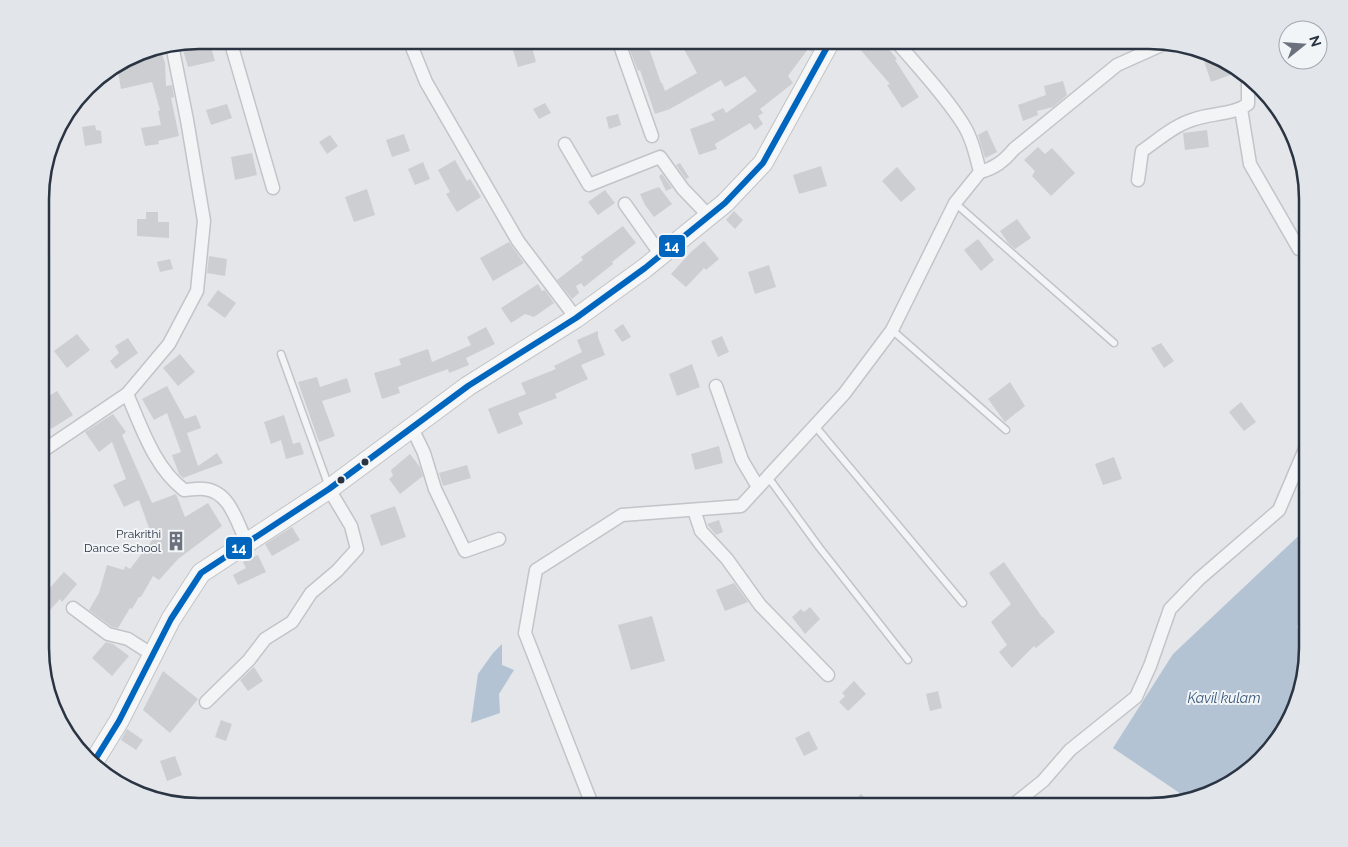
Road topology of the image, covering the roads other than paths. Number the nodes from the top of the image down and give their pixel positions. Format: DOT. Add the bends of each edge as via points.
graph roads {
  1 [pos="233,49"];
  2 [pos="413,49"];
  3 [pos="621,49"];
  4 [pos="826,49"];
  5 [pos="903,49"];
  6 [pos="1152,49"];
  7 [pos="173,51"];
  8 [pos="1248,86"];
  9 [pos="1241,109"];
  10 [pos="652,136"];
  11 [pos="566,144"];
  12 [pos="980,172"];
  13 [pos="1138,180"];
  14 [pos="273,188"];
  15 [pos="955,203"];
  16 [pos="625,204"];
  17 [pos="709,216"];
  18 [pos="1299,250"];
  19 [pos="661,256"];
  20 [pos="576,318"];
  21 [pos="892,330"];
  22 [pos="1114,343"];
  23 [pos="281,354"];
  24 [pos="716,386"];
  25 [pos="127,394"];
  26 [pos="815,426"];
  27 [pos="412,428"];
  28 [pos="1006,430"];
  29 [pos="49,447"];
  30 [pos="1299,463"];
  31 [pos="768,477"];
  32 [pos="758,487"];
  33 [pos="329,489"];
  34 [pos="694,510"];
  35 [pos="499,539"];
  36 [pos="247,543"];
  37 [pos="963,603"];
  38 [pos="73,608"];
  39 [pos="153,655"];
  40 [pos="908,660"];
  41 [pos="828,676"];
  42 [pos="206,702"];
  43 [pos="97,757"];
  44 [pos="589,798"];
  45 [pos="1022,798"];
  1 -- 14 [label="street"];
  2 -- 20 [label="street" via="426,82 518,241"];
  3 -- 10 [label="street"];
  4 -- 17 [label="main road" via="764,163"];
  5 -- 12 [label="street" via="964,126"];
  6 -- 12 [label="street" via="1117,65 1002,162"];
  7 -- 25 [label="street" via="204,221 197,291 169,344"];
  8 -- 9 [label="street" via="1248,104"];
  9 -- 13 [label="street" via="1194,119 1169,133 1142,152"];
  9 -- 18 [label="street" via="1250,164"];
  11 -- 17 [label="street" via="589,185 660,157 683,189"];
  12 -- 15 [label="street"];
  15 -- 21 [label="street"];
  15 -- 22 [label="lane"];
  16 -- 19 [label="street"];
  17 -- 19 [label="main road"];
  19 -- 20 [label="main road"];
  20 -- 27 [label="main road" via="468,386"];
  21 -- 26 [label="street" via="844,394"];
  21 -- 28 [label="lane"];
  23 -- 33 [label="lane"];
  24 -- 32 [label="street" via="742,460"];
  25 -- 29 [label="street"];
  25 -- 36 [label="street" via="165,473 184,490 202,488 221,495"];
  26 -- 31 [label="street"];
  26 -- 37 [label="lane"];
  27 -- 33 [label="main road"];
  27 -- 35 [label="street" via="435,489 465,551"];
  30 -- 45 [label="street" via="1279,510 1170,608 1136,697 1070,750 1044,781"];
  31 -- 32 [label="street"];
  31 -- 40 [label="lane"];
  32 -- 34 [label="street" via="741,506"];
  33 -- 36 [label="main road"];
  33 -- 42 [label="street" via="351,526 356,549 312,593 292,622 265,639 249,660"];
  34 -- 41 [label="street" via="701,531 727,559 760,605"];
  34 -- 44 [label="street" via="622,515 536,570 525,633"];
  36 -- 39 [label="main road" via="202,573 171,620"];
  38 -- 39 [label="street" via="108,634 128,639"];
  39 -- 43 [label="main road"];
}
